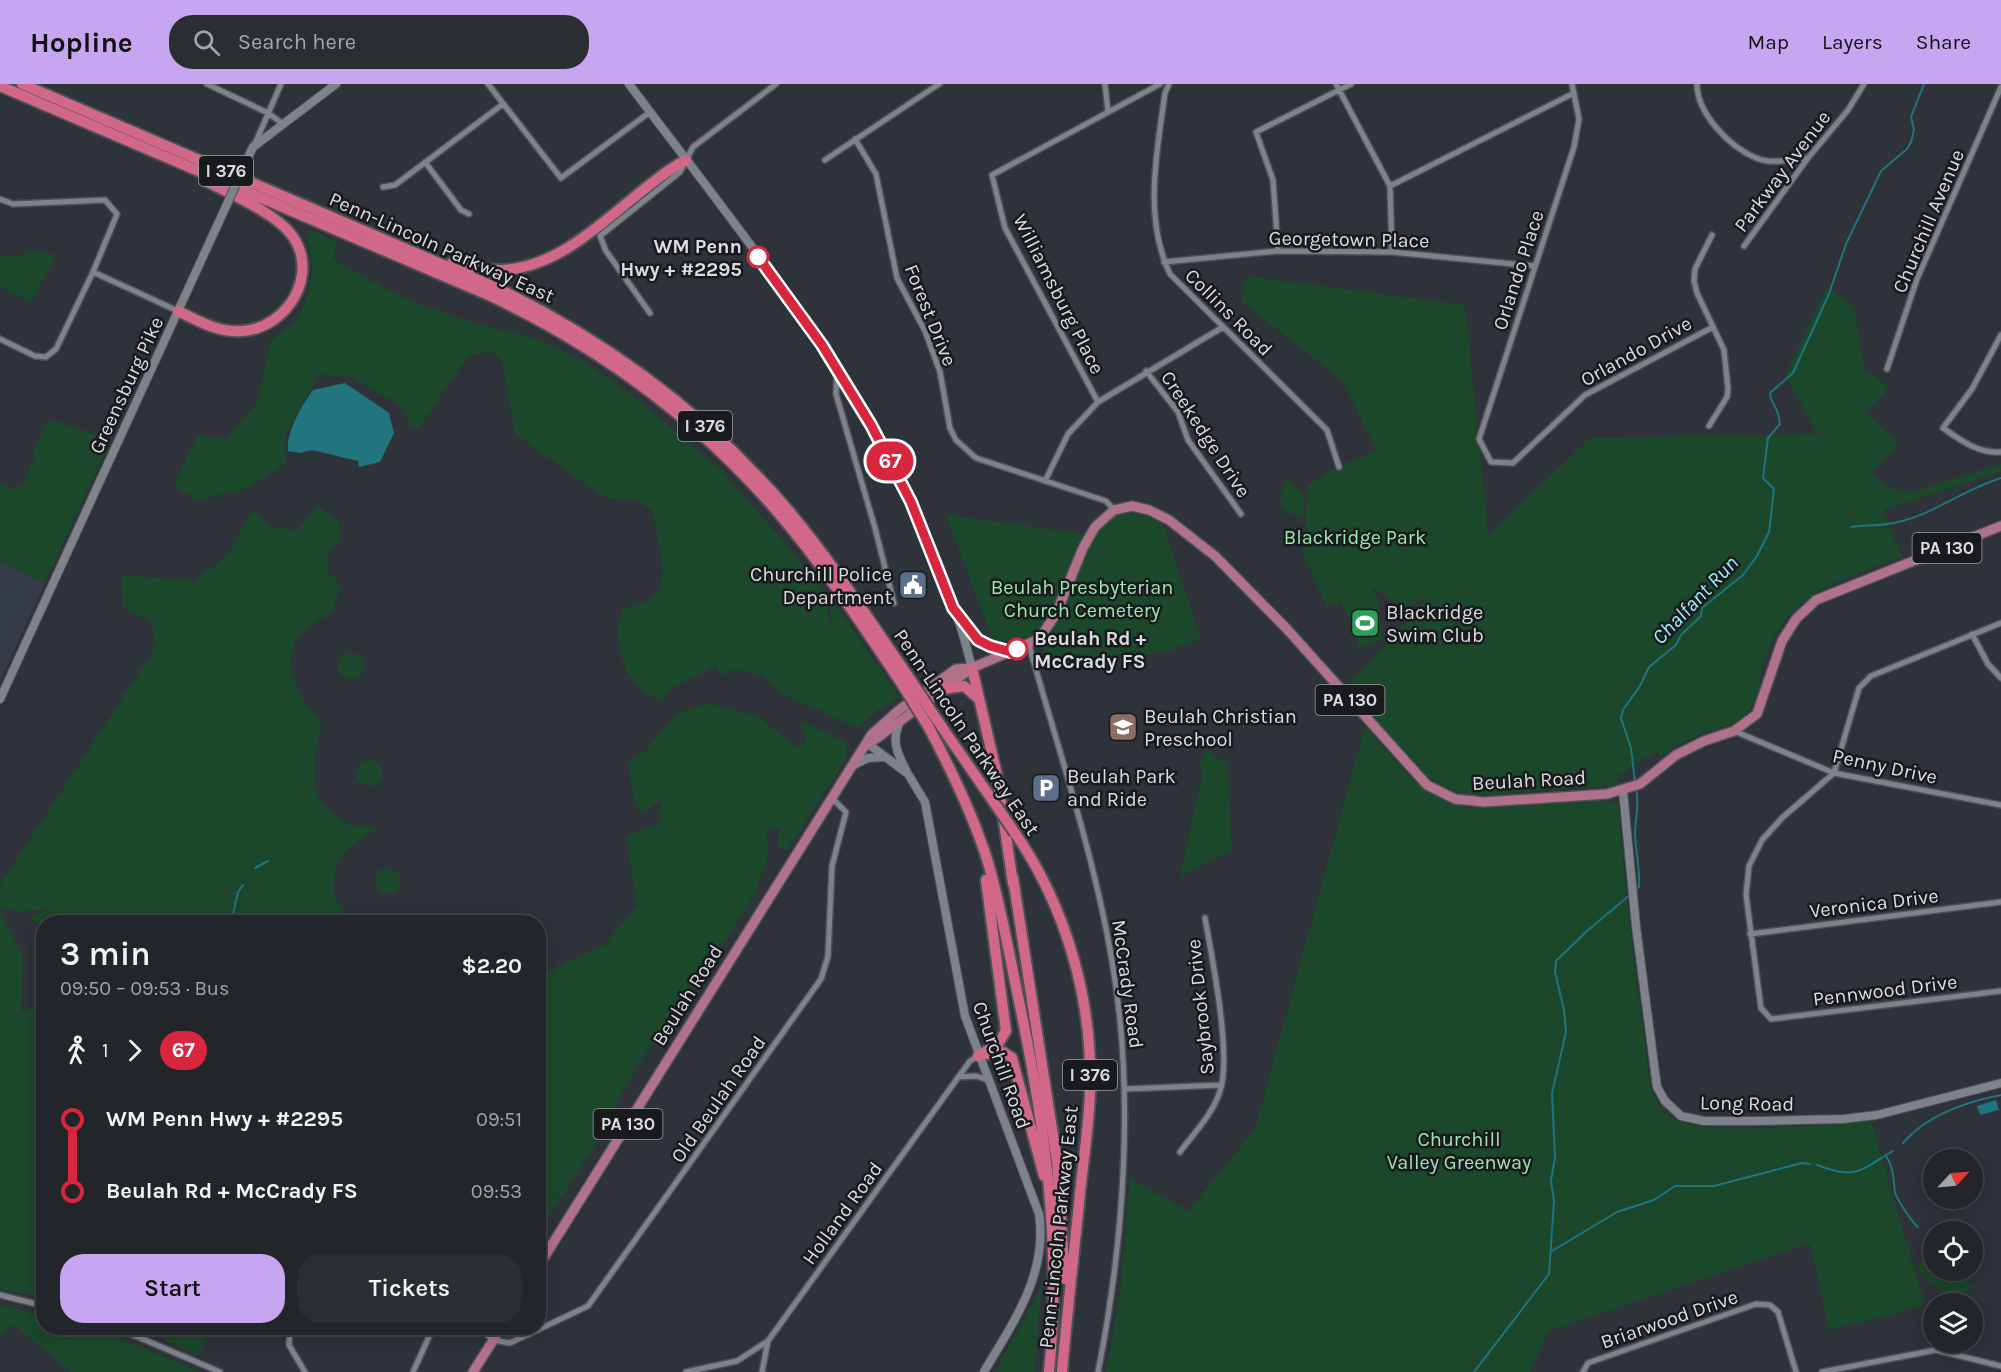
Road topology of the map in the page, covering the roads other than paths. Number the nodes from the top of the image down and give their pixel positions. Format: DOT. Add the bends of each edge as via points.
graph roads {
  1 [pos="22,84"];
  2 [pos="207,84"];
  3 [pos="281,84"];
  4 [pos="336,84"];
  5 [pos="488,84"];
  6 [pos="629,84"];
  7 [pos="776,84"];
  8 [pos="939,84"];
  9 [pos="1105,84"];
  10 [pos="1160,84"];
  11 [pos="1169,84"];
  12 [pos="1351,84"];
  13 [pos="1572,84"];
  14 [pos="1697,84"];
  15 [pos="1864,84"];
  16 [pos="0,86"];
  17 [pos="1337,87"];
  18 [pos="2001,87"];
  19 [pos="1574,93"];
  20 [pos="503,104"];
  21 [pos="650,112"];
  22 [pos="1108,112"];
  23 [pos="268,113"];
  24 [pos="283,124"];
  25 [pos="855,139"];
  26 [pos="253,147"];
  27 [pos="159,154"];
  28 [pos="1808,158"];
  29 [pos="686,160"];
  30 [pos="825,160"];
  31 [pos="425,162"];
  32 [pos="1390,186"];
  33 [pos="383,187"];
  34 [pos="0,199"];
  35 [pos="469,214"];
  36 [pos="1712,236"];
  37 [pos="1744,246"];
  38 [pos="1278,250"];
  39 [pos="1392,252"];
  40 [pos="431,259"];
  41 [pos="1164,262"];
  42 [pos="1534,266"];
  43 [pos="93,272"];
  44 [pos="178,311"];
  45 [pos="650,313"];
  46 [pos="1223,327"];
  47 [pos="1713,327"];
  48 [pos="2001,335"];
  49 [pos="0,339"];
  50 [pos="837,367"];
  51 [pos="1887,369"];
  52 [pos="1146,371"];
  53 [pos="1098,402"];
  54 [pos="1709,426"];
  55 [pos="2001,452"];
  56 [pos="1491,462"];
  57 [pos="1339,467"];
  58 [pos="1045,481"];
  59 [pos="1114,510"];
  60 [pos="1241,514"];
  61 [pos="2001,526"];
  62 [pos="894,603"];
  63 [pos="953,608"];
  64 [pos="2001,623"];
  65 [pos="1972,634"];
  66 [pos="1029,645"];
  67 [pos="1011,652"];
  68 [pos="972,668"];
  69 [pos="2001,678"];
  70 [pos="904,679"];
  71 [pos="943,689"];
  72 [pos="0,699"];
  73 [pos="981,702"];
  74 [pos="904,716"];
  75 [pos="932,723"];
  76 [pos="1734,731"];
  77 [pos="867,742"];
  78 [pos="886,757"];
  79 [pos="850,767"];
  80 [pos="1834,772"];
  81 [pos="908,774"];
  82 [pos="1626,790"];
  83 [pos="831,797"];
  84 [pos="2001,805"];
  85 [pos="982,844"];
  86 [pos="1012,878"];
  87 [pos="2001,902"];
  88 [pos="1205,918"];
  89 [pos="1750,934"];
  90 [pos="2001,991"];
  91 [pos="978,1056"];
  92 [pos="958,1077"];
  93 [pos="988,1080"];
  94 [pos="1036,1081"];
  95 [pos="2001,1083"];
  96 [pos="1222,1085"];
  97 [pos="1125,1089"];
  98 [pos="1180,1152"];
  99 [pos="1053,1210"];
  100 [pos="546,1254"];
  101 [pos="0,1295"];
  102 [pos="36,1304"];
  103 [pos="546,1327"];
  104 [pos="1065,1331"];
  105 [pos="133,1335"];
  106 [pos="290,1335"];
  107 [pos="430,1335"];
  108 [pos="487,1335"];
  109 [pos="496,1335"];
  110 [pos="528,1335"];
  111 [pos="493,1340"];
  112 [pos="768,1341"];
  113 [pos="2001,1365"];
  114 [pos="220,1372"];
  115 [pos="305,1372"];
  116 [pos="413,1372"];
  117 [pos="473,1372"];
  118 [pos="686,1372"];
  119 [pos="762,1372"];
  120 [pos="984,1372"];
  121 [pos="1049,1372"];
  122 [pos="1062,1372"];
  123 [pos="1098,1372"];
  124 [pos="1583,1372"];
  125 [pos="1796,1372"];
  126 [pos="1822,1372"];
  1 -- 40 [label="highway, Penn-Lincoln Parkway East / I 376"];
  2 -- 23 [label="street"];
  3 -- 23 [label="street, Greensburg Pike"];
  4 -- 24 [label="street"];
  5 -- 20 [label="street"];
  6 -- 21 [label="street"];
  7 -- 29 [label="street" via="693,147"];
  8 -- 25 [label="street"];
  9 -- 22 [label="street"];
  10 -- 22 [label="street, Williamsburg Place"];
  11 -- 41 [label="street, Collins Road" via="1154,172 1155,214"];
  12 -- 17 [label="street"];
  13 -- 19 [label="street, Orlando Place"];
  14 -- 28 [label="street" via="1704,111 1725,137 1757,158 1779,162"];
  15 -- 28 [label="street, Parkway Avenue"];
  16 -- 27 [label="highway, Penn-Lincoln Parkway East / I 376"];
  17 -- 32 [label="street"];
  17 -- 38 [label="street" via="1256,132 1273,180"];
  18 -- 51 [label="street, Churchill Avenue" via="1917,279"];
  19 -- 32 [label="street"];
  19 -- 42 [label="street, Orlando Place" via="1579,119 1574,147"];
  20 -- 21 [label="street" via="561,178"];
  20 -- 31 [label="street"];
  21 -- 29 [label="street"];
  22 -- 53 [label="street, Williamsburg Place" via="992,175 1005,228"];
  23 -- 24 [label="street"];
  23 -- 26 [label="street, Greensburg Pike"];
  24 -- 26 [label="street"];
  25 -- 30 [label="street"];
  25 -- 58 [label="street, Forest Drive" via="876,174 897,278 925,331 940,372 950,428 956,440 976,458"];
  26 -- 44 [label="street, Greensburg Pike, bridge"];
  27 -- 44 [label="highway" via="282,225 296,241 302,261 301,283 294,299 277,319 261,327 223,330"];
  27 -- 70 [label="highway, Penn-Lincoln Parkway East / I 376" via="493,297 557,330 639,383 714,445 781,515"];
  28 -- 37 [label="street, Parkway Avenue"];
  29 -- 40 [label="highway" via="565,249 542,261 492,270"];
  29 -- 45 [label="street" via="680,172 600,236 606,251"];
  29 -- 50 [label="street"];
  31 -- 33 [label="street" via="395,185"];
  31 -- 35 [label="street" via="461,210"];
  32 -- 39 [label="street"];
  34 -- 43 [label="street" via="13,204 105,200 112,204 117,214 115,222"];
  36 -- 47 [label="street" via="1695,269 1694,281"];
  38 -- 39 [label="street, Georgetown Place"];
  38 -- 41 [label="street, Georgetown Place"];
  39 -- 42 [label="street, Georgetown Place"];
  40 -- 70 [label="highway, Penn-Lincoln Parkway East / I 376" via="569,326 638,371 701,422 803,528"];
  41 -- 46 [label="street, Collins Road" via="1170,274"];
  42 -- 56 [label="street, Orlando Place" via="1479,439"];
  43 -- 44 [label="street"];
  43 -- 49 [label="street" via="56,348 46,357 35,356"];
  44 -- 72 [label="street, Greensburg Pike"];
  46 -- 52 [label="street"];
  46 -- 57 [label="street, Collins Road" via="1326,430"];
  47 -- 54 [label="street" via="1724,350 1728,389"];
  47 -- 56 [label="street, Orlando Drive" via="1585,395 1513,463"];
  48 -- 55 [label="street" via="1972,389 1943,428 1963,443"];
  50 -- 62 [label="street" via="836,394"];
  50 -- 63 [label="street" via="902,484"];
  52 -- 53 [label="street"];
  52 -- 60 [label="street, Creekedge Drive" via="1178,412 1188,440"];
  53 -- 58 [label="street" via="1068,434"];
  58 -- 59 [label="street, Forest Drive" via="1106,501"];
  59 -- 66 [label="main road, Beulah Road / PA 130" via="1091,532 1053,621"];
  59 -- 82 [label="main road, Beulah Road / PA 130" via="1132,506 1149,510 1169,520 1215,556 1286,628 1401,758 1437,791 1463,801 1484,802"];
  61 -- 76 [label="main road, Beulah Road / PA 130" via="1816,600 1796,619 1782,641 1757,714"];
  63 -- 67 [label="main road" via="978,640"];
  63 -- 68 [label="street"];
  64 -- 65 [label="street"];
  65 -- 69 [label="street" via="1988,664"];
  65 -- 80 [label="street" via="1871,676 1859,688"];
  66 -- 67 [label="main road, Beulah Road / PA 130"];
  66 -- 97 [label="street, McCrady Road" via="1106,929 1120,1018"];
  67 -- 68 [label="main road, Beulah Road / PA 130"];
  68 -- 71 [label="main road, Beulah Road / PA 130"];
  68 -- 73 [label="highway"];
  68 -- 77 [label="main road, Beulah Road / PA 130" via="956,669 881,725"];
  70 -- 75 [label="highway, Penn-Lincoln Parkway East / I 376, bridge"];
  71 -- 73 [label="highway" via="964,686"];
  71 -- 74 [label="main road, Beulah Road / PA 130"];
  73 -- 86 [label="highway" via="1000,792"];
  74 -- 77 [label="main road, Beulah Road / PA 130"];
  74 -- 81 [label="street" via="895,745"];
  75 -- 85 [label="highway, Penn-Lincoln Parkway East / I 376"];
  75 -- 104 [label="highway, Penn-Lincoln Parkway East / I 376, bridge" via="993,801 1035,865 1059,916 1075,966 1087,1026 1089,1104"];
  76 -- 80 [label="street, Penny Drive"];
  76 -- 82 [label="main road, Beulah Road / PA 130" via="1676,755 1643,782"];
  77 -- 78 [label="street, Churchill Road"];
  77 -- 79 [label="main road, Beulah Road / PA 130"];
  78 -- 79 [label="street" via="873,757"];
  78 -- 81 [label="street, Churchill Road"];
  79 -- 83 [label="main road, Beulah Road / PA 130"];
  80 -- 84 [label="street, Penny Drive"];
  80 -- 89 [label="street" via="1762,840 1749,866 1746,895"];
  81 -- 91 [label="street, Churchill Road" via="928,810 960,998"];
  82 -- 95 [label="street, Long Road" via="1633,899 1657,1086 1665,1101 1681,1116 1704,1121 1866,1117"];
  83 -- 100 [label="main road, Beulah Road / PA 130"];
  83 -- 103 [label="street, Old Beulah Road" via="846,812 832,866 828,956 821,979 593,1301 583,1310"];
  85 -- 91 [label="highway" via="1006,1031 998,1044"];
  85 -- 94 [label="highway, Penn-Lincoln Parkway East / I 376"];
  86 -- 94 [label="highway"];
  86 -- 104 [label="highway" via="1060,1186"];
  87 -- 89 [label="street, Veronica Drive"];
  88 -- 96 [label="street, Saybrook Drive" via="1218,1006"];
  89 -- 90 [label="street, Pennwood Drive" via="1761,1008 1773,1019"];
  91 -- 92 [label="street, Holland Road"];
  91 -- 93 [label="street, Churchill Road"];
  91 -- 99 [label="highway" via="1003,1052 1012,1058"];
  92 -- 93 [label="street"];
  92 -- 112 [label="street, Holland Road"];
  93 -- 120 [label="street, Churchill Road" via="1036,1202 1041,1239 1029,1293"];
  94 -- 99 [label="highway, Penn-Lincoln Parkway East / I 376"];
  96 -- 97 [label="street"];
  96 -- 98 [label="street, Saybrook Drive" via="1212,1110"];
  97 -- 123 [label="street, McCrady Road" via="1120,1202"];
  99 -- 121 [label="highway, Penn-Lincoln Parkway East / I 376" via="1055,1283"];
  101 -- 102 [label="street"];
  104 -- 122 [label="highway, Penn-Lincoln Parkway East / I 376"];
  105 -- 114 [label="street"];
  106 -- 115 [label="street" via="289,1345"];
  107 -- 116 [label="street"];
  108 -- 111 [label="street"];
  109 -- 111 [label="main road"];
  110 -- 111 [label="street, Old Beulah Road" via="505,1343"];
  111 -- 117 [label="main road"];
  112 -- 118 [label="street" via="737,1361"];
  112 -- 119 [label="street, Holland Road"];
  113 -- 126 [label="street" via="1936,1350"];
  124 -- 125 [label="street, Briarwood Drive" via="1588,1363 1756,1304 1770,1305 1778,1312"];
}
